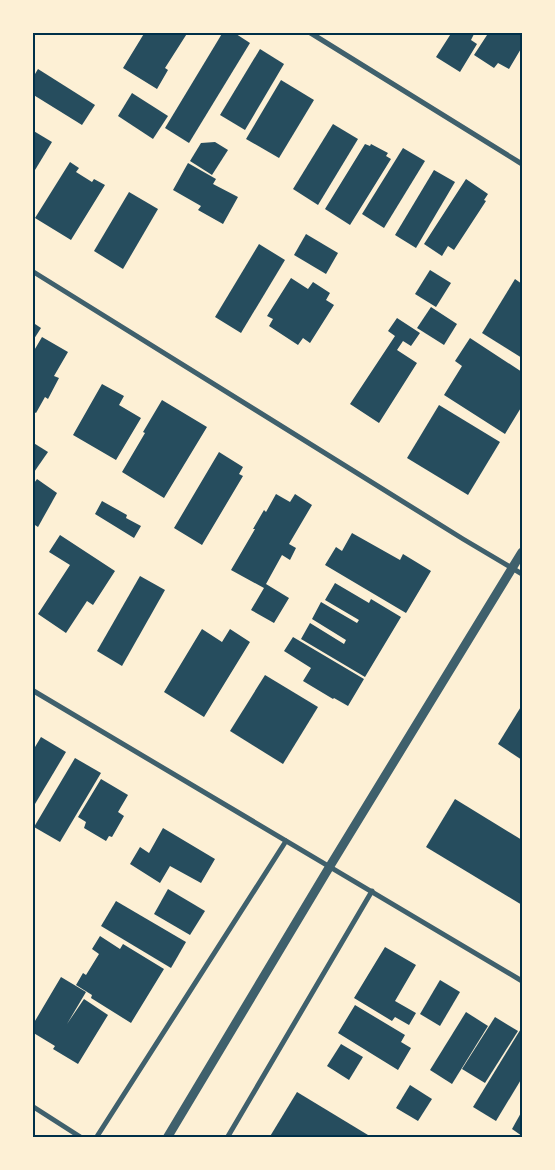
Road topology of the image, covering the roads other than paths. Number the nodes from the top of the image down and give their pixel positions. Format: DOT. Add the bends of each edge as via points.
graph roads {
  1 [pos="309,32"];
  2 [pos="522,164"];
  3 [pos="32,272"];
  4 [pos="522,552"];
  5 [pos="513,568"];
  6 [pos="522,574"];
  7 [pos="32,690"];
  8 [pos="286,841"];
  9 [pos="330,866"];
  10 [pos="372,891"];
  11 [pos="522,981"];
  12 [pos="32,1106"];
  13 [pos="82,1138"];
  14 [pos="96,1138"];
  15 [pos="167,1138"];
  16 [pos="227,1138"];
  1 -- 2 [label="street"];
  3 -- 5 [label="street"];
  4 -- 5 [label="street"];
  5 -- 6 [label="street"];
  5 -- 9 [label="street"];
  7 -- 8 [label="street"];
  8 -- 9 [label="street"];
  8 -- 14 [label="street"];
  9 -- 10 [label="street"];
  9 -- 15 [label="street"];
  10 -- 11 [label="street"];
  10 -- 16 [label="street"];
  12 -- 13 [label="street"];
}
